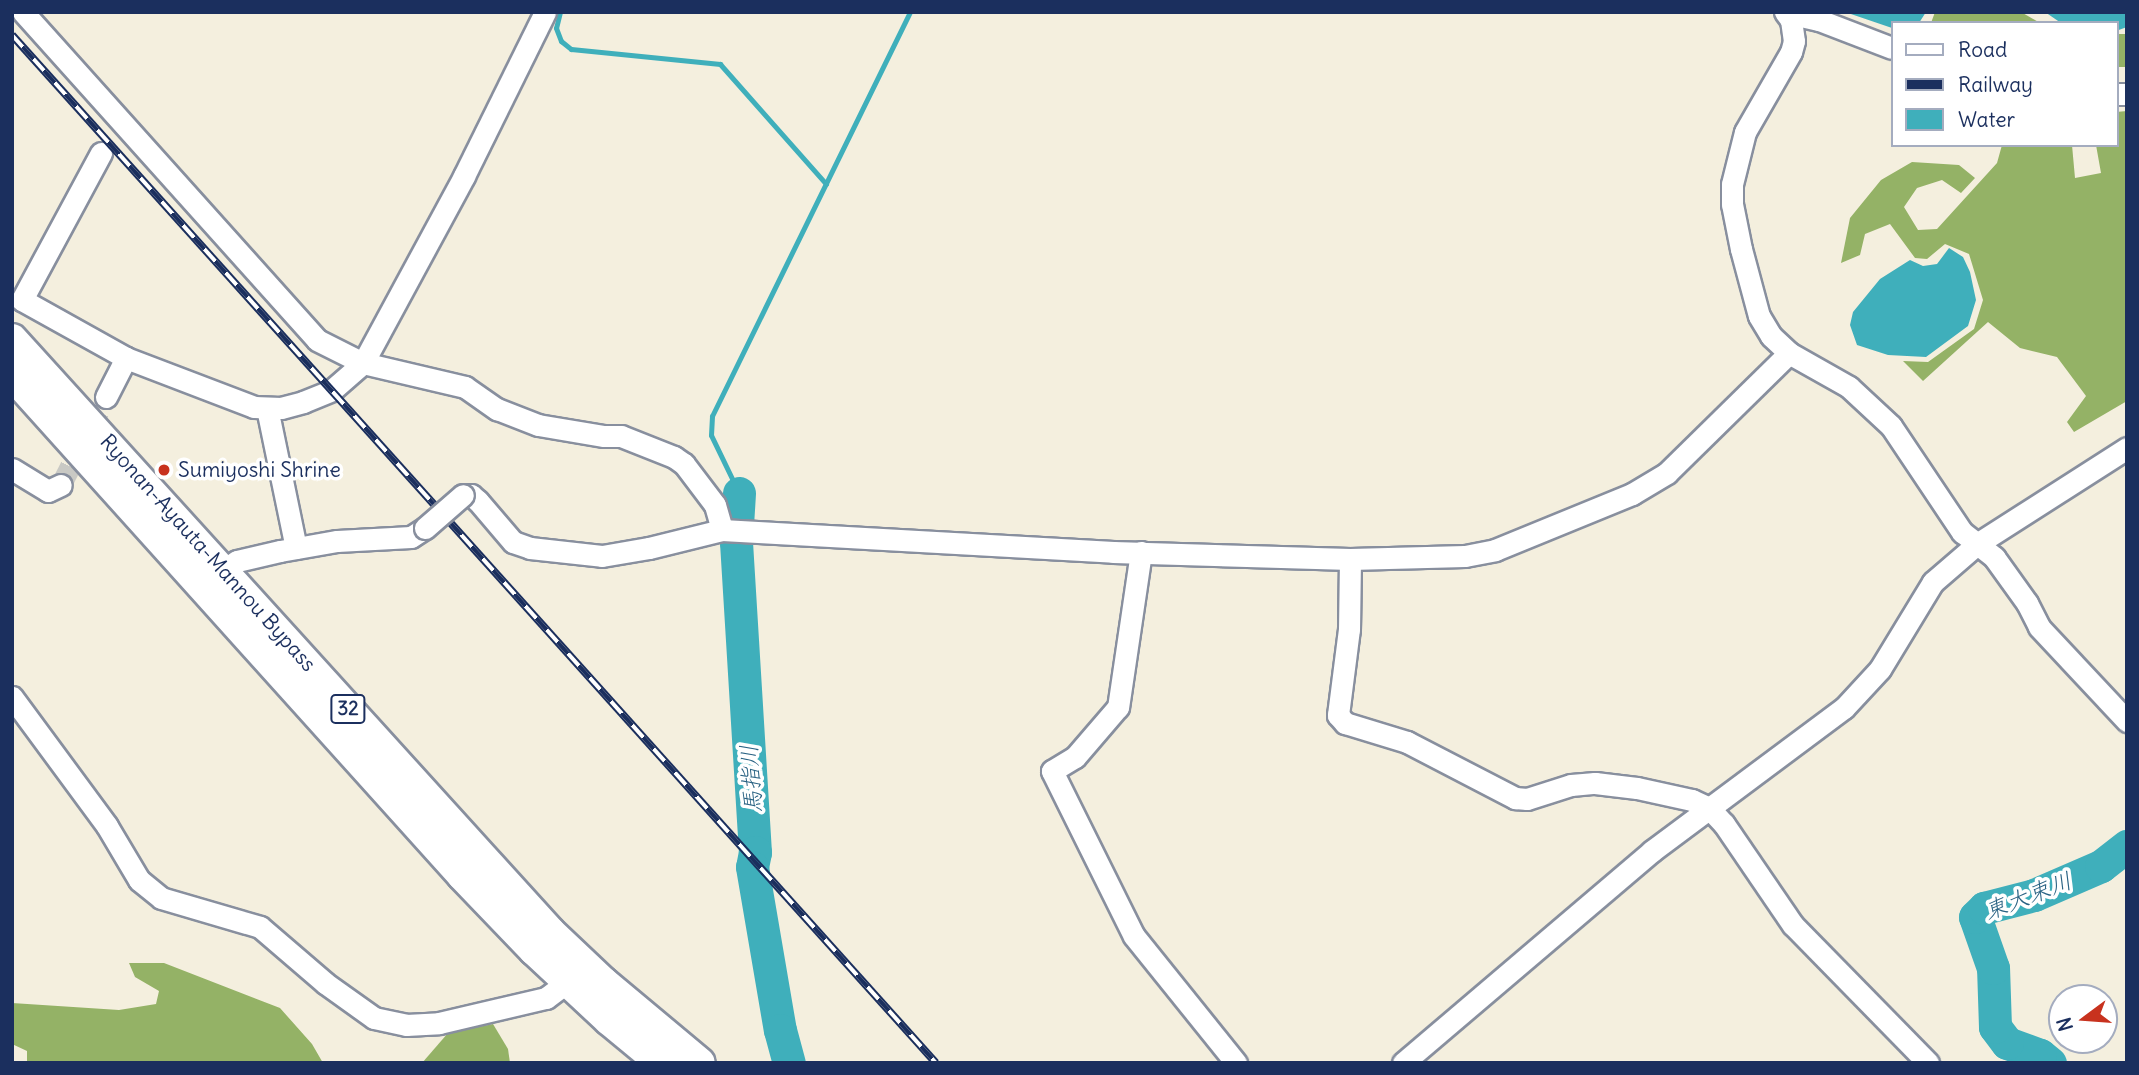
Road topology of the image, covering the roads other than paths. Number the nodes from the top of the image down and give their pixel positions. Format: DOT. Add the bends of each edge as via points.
graph roads {
  1 [pos="23,12"];
  2 [pos="545,12"];
  3 [pos="1788,16"];
  4 [pos="1890,47"];
  5 [pos="101,153"];
  6 [pos="17,294"];
  7 [pos="12,339"];
  8 [pos="1789,353"];
  9 [pos="126,358"];
  10 [pos="363,363"];
  11 [pos="21,380"];
  12 [pos="106,397"];
  13 [pos="267,408"];
  14 [pos="2127,448"];
  15 [pos="12,469"];
  16 [pos="61,485"];
  17 [pos="733,531"];
  18 [pos="1977,544"];
  19 [pos="296,548"];
  20 [pos="1140,552"];
  21 [pos="1350,559"];
  22 [pos="222,571"];
  23 [pos="12,696"];
  24 [pos="2127,720"];
  25 [pos="1709,808"];
  26 [pos="578,975"];
  27 [pos="661,1063"];
  28 [pos="700,1063"];
  29 [pos="1236,1063"];
  30 [pos="1404,1063"];
  31 [pos="1928,1063"];
  1 -- 10 [label="street" via="317,340"];
  2 -- 10 [label="street" via="464,176"];
  3 -- 4 [label="street" via="1819,20"];
  3 -- 8 [label="street" via="1794,41 1791,52 1745,132 1732,184 1732,204 1759,316"];
  5 -- 6 [label="street"];
  6 -- 9 [label="street"];
  7 -- 11 [label="highway, Ryonan-Ayauta-Mannou Bypass / 32"];
  8 -- 18 [label="street" via="1849,387 1891,426 1962,532"];
  8 -- 21 [label="street" via="1667,472 1632,494 1495,550 1453,557"];
  9 -- 12 [label="street"];
  9 -- 13 [label="street"];
  10 -- 13 [label="street" via="332,390 303,402"];
  10 -- 17 [label="street" via="466,387 497,409 538,425 621,436 674,457"];
  11 -- 22 [label="highway, Ryonan-Ayauta-Mannou Bypass / 32"];
  11 -- 26 [label="highway, Ryonan-Ayauta-Mannou Bypass / 32" via="462,875"];
  13 -- 19 [label="street"];
  14 -- 18 [label="street"];
  15 -- 16 [label="street" via="48,491"];
  17 -- 19 [label="street, bridge" via="602,556 530,548 513,542 478,501 463,495 411,537"];
  17 -- 20 [label="street"];
  18 -- 24 [label="street" via="1994,556 2039,626"];
  18 -- 25 [label="street" via="1933,582 1880,669 1844,708"];
  19 -- 22 [label="street" via="236,561"];
  20 -- 21 [label="street"];
  20 -- 29 [label="street" via="1118,706 1075,757 1052,771 1134,936"];
  21 -- 25 [label="street" via="1349,629 1338,715 1345,723 1407,742 1516,798 1595,783 1648,790"];
  22 -- 26 [label="highway, Ryonan-Ayauta-Mannou Bypass / 32" via="486,865"];
  23 -- 26 [label="street" via="107,826 139,880 161,898 260,927 374,1018 406,1025 439,1023 546,998"];
  25 -- 30 [label="street" via="1652,851"];
  25 -- 31 [label="street" via="1793,925"];
  26 -- 27 [label="highway, Ryonan-Ayauta-Mannou Bypass / 32"];
  26 -- 28 [label="highway, Ryonan-Ayauta-Mannou Bypass / 32"];
}
